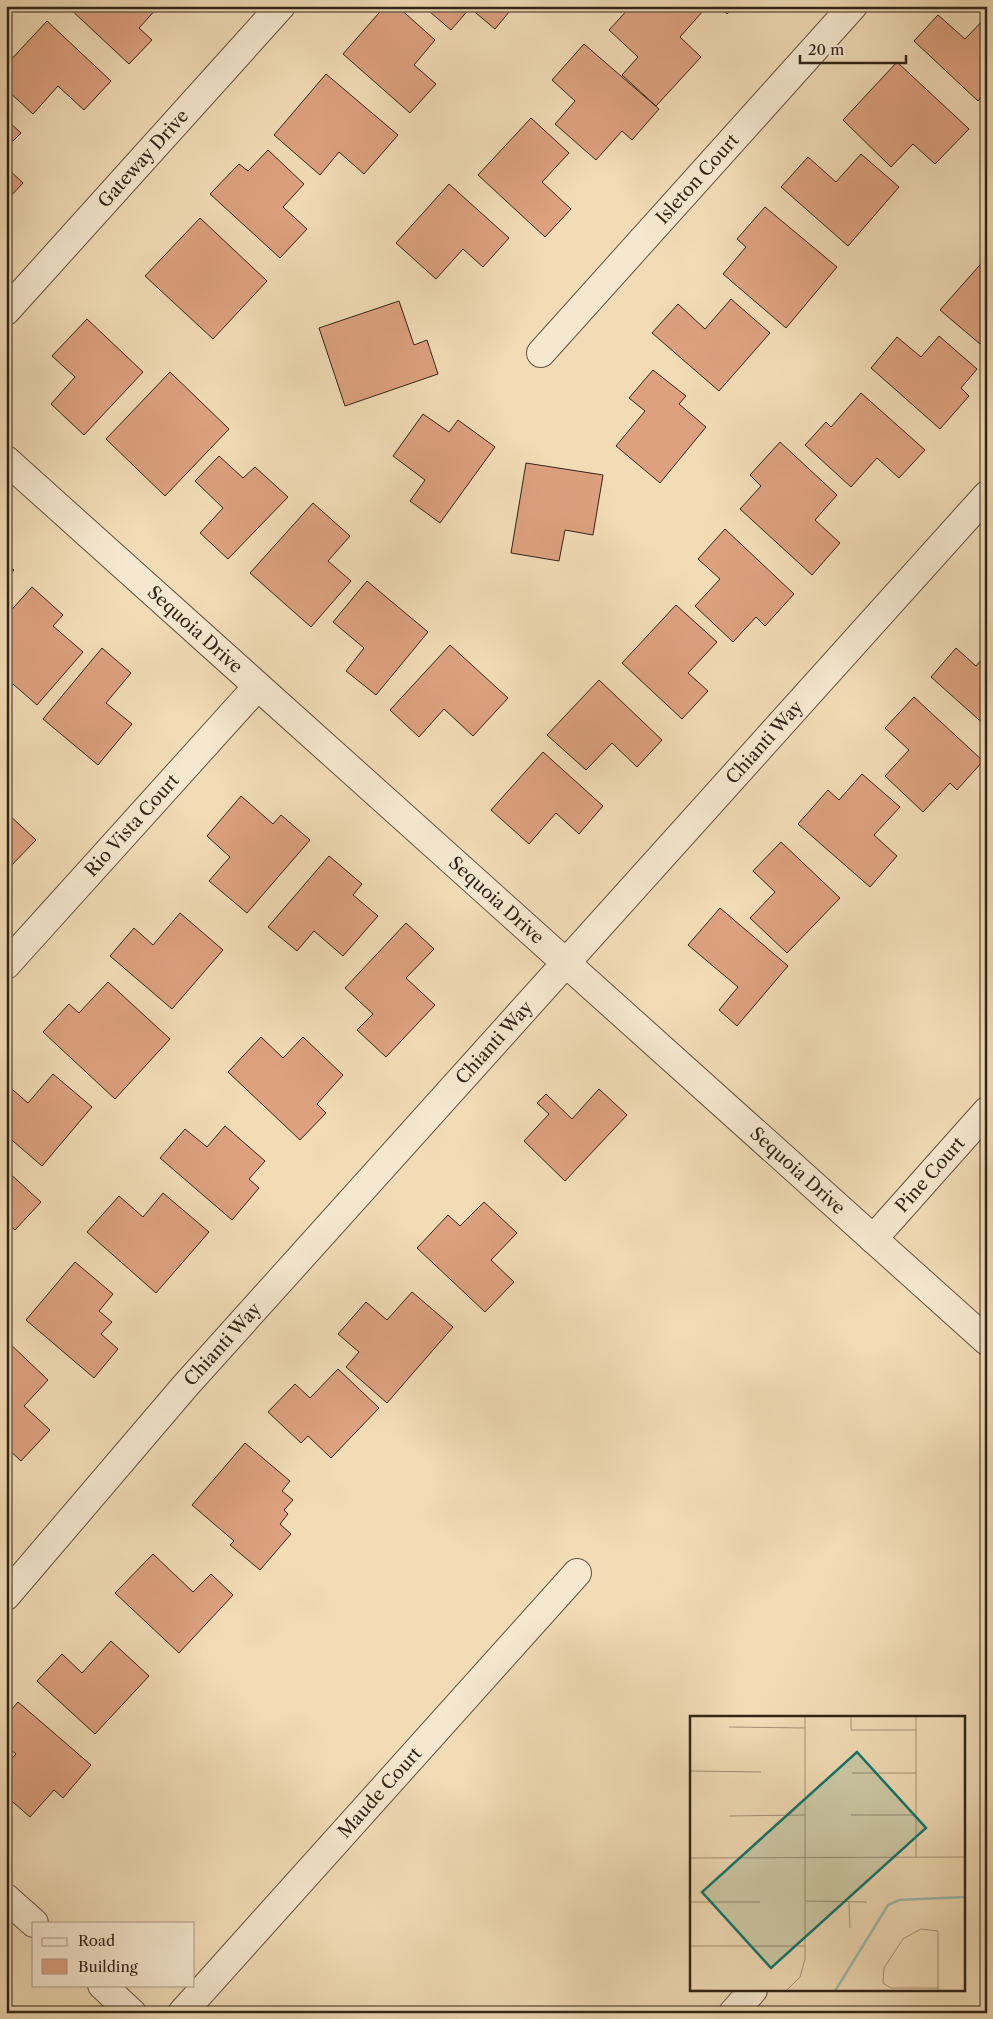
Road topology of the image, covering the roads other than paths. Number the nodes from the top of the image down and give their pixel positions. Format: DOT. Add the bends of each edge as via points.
graph roads {
  1 [pos="281,6"];
  2 [pos="853,6"];
  3 [pos="6,311"];
  4 [pos="541,353"];
  5 [pos="6,460"];
  6 [pos="987,495"];
  7 [pos="257,687"];
  8 [pos="566,962"];
  9 [pos="6,965"];
  10 [pos="987,1111"];
  11 [pos="873,1239"];
  12 [pos="987,1341"];
  13 [pos="577,1573"];
  14 [pos="6,1596"];
  15 [pos="6,1898"];
  16 [pos="32,1922"];
  17 [pos="103,1986"];
  18 [pos="751,1992"];
  19 [pos="132,2013"];
  20 [pos="182,2013"];
  21 [pos="733,2013"];
  1 -- 3 [label="street, Gateway Drive"];
  2 -- 4 [label="street, Isleton Court"];
  5 -- 7 [label="street, Sequoia Drive"];
  6 -- 8 [label="street, Chianti Way"];
  7 -- 8 [label="street, Sequoia Drive"];
  7 -- 9 [label="street, Rio Vista Court"];
  8 -- 11 [label="street, Sequoia Drive"];
  8 -- 14 [label="street, Chianti Way" via="192,1378"];
  10 -- 11 [label="street, Pine Court"];
  11 -- 12 [label="street, Sequoia Drive"];
  13 -- 20 [label="street, Maude Court"];
  15 -- 16 [label="street"];
  17 -- 19 [label="street"];
  18 -- 21 [label="street"];
}
